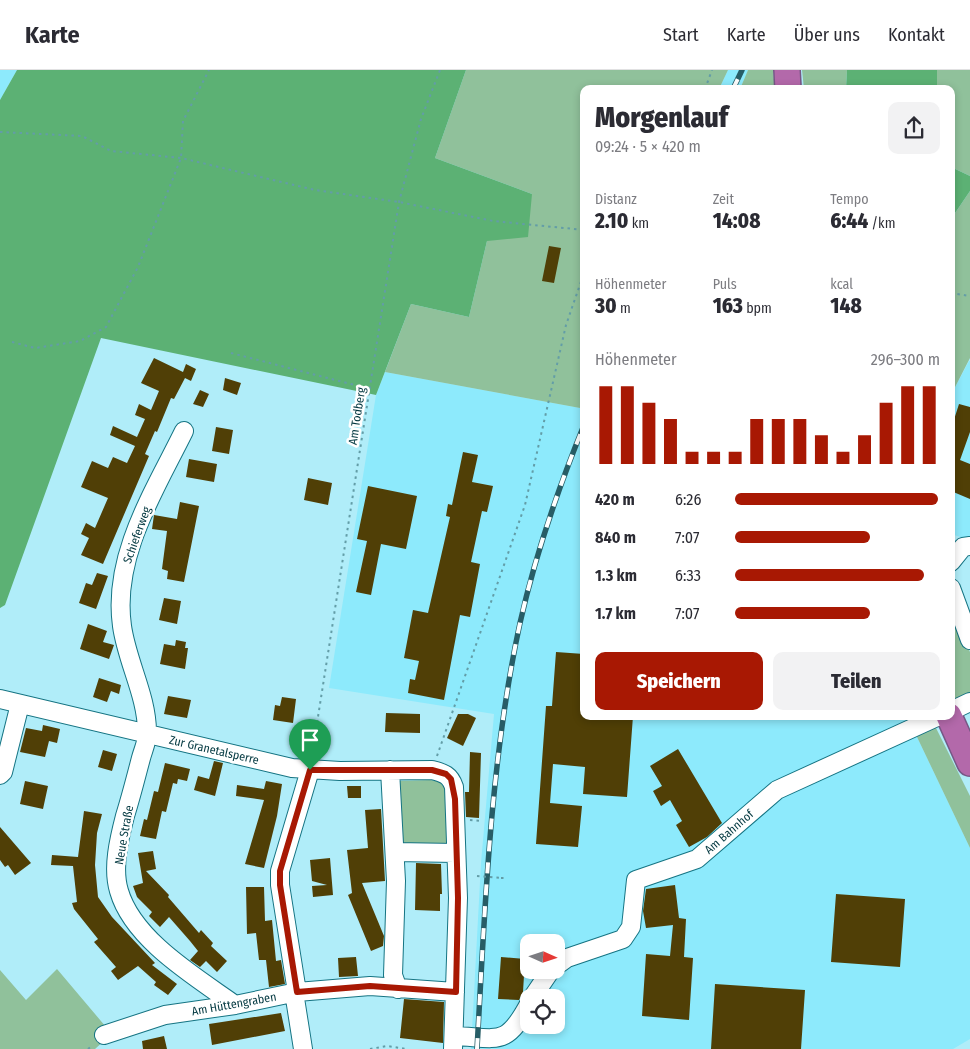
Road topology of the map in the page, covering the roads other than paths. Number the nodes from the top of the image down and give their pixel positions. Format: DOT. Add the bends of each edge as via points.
graph roads {
  1 [pos="786,70"];
  2 [pos="788,85"];
  3 [pos="184,431"];
  4 [pos="970,546"];
  5 [pos="955,557"];
  6 [pos="955,599"];
  7 [pos="970,640"];
  8 [pos="0,699"];
  9 [pos="970,702"];
  10 [pos="20,704"];
  11 [pos="955,708"];
  12 [pos="930,720"];
  13 [pos="951,720"];
  14 [pos="148,734"];
  15 [pos="966,754"];
  16 [pos="310,770"];
  17 [pos="390,770"];
  18 [pos="0,775"];
  19 [pos="395,852"];
  20 [pos="456,853"];
  21 [pos="565,959"];
  22 [pos="398,988"];
  23 [pos="296,992"];
  24 [pos="456,992"];
  25 [pos="236,1005"];
  26 [pos="520,1019"];
  27 [pos="104,1035"];
  28 [pos="454,1043"];
  29 [pos="303,1049"];
  1 -- 2 [label="highway"];
  3 -- 14 [label="street, Schieferweg" via="141,518 123,579 122,628 146,715"];
  4 -- 5 [label="street" via="962,547"];
  6 -- 7 [label="street"];
  8 -- 10 [label="street, Zur Granetalsperre"];
  9 -- 11 [label="street"];
  10 -- 14 [label="street, Zur Granetalsperre"];
  10 -- 18 [label="street"];
  12 -- 21 [label="street, Am Bahnhof" via="777,790 697,859 636,880 631,927 623,939"];
  13 -- 15 [label="highway"];
  14 -- 16 [label="street, Zur Granetalsperre"];
  14 -- 25 [label="street, Neue Straße" via="122,829 116,862 118,890 127,913 153,943"];
  16 -- 17 [label="street, Zur Granetalsperre"];
  16 -- 23 [label="street" via="280,871"];
  17 -- 19 [label="street"];
  17 -- 20 [label="street, Zur Granetalsperre" via="432,770 451,779 455,799"];
  19 -- 20 [label="street"];
  19 -- 22 [label="street" via="393,975"];
  20 -- 24 [label="street"];
  22 -- 23 [label="street, Am Hüttengraben" via="348,986"];
  22 -- 24 [label="street, Am Hüttengraben"];
  23 -- 25 [label="street, Am Hüttengraben"];
  23 -- 29 [label="street"];
  24 -- 28 [label="street"];
  25 -- 27 [label="street, Am Hüttengraben" via="165,1015"];
  26 -- 28 [label="street" via="512,1032 500,1038"];
}
